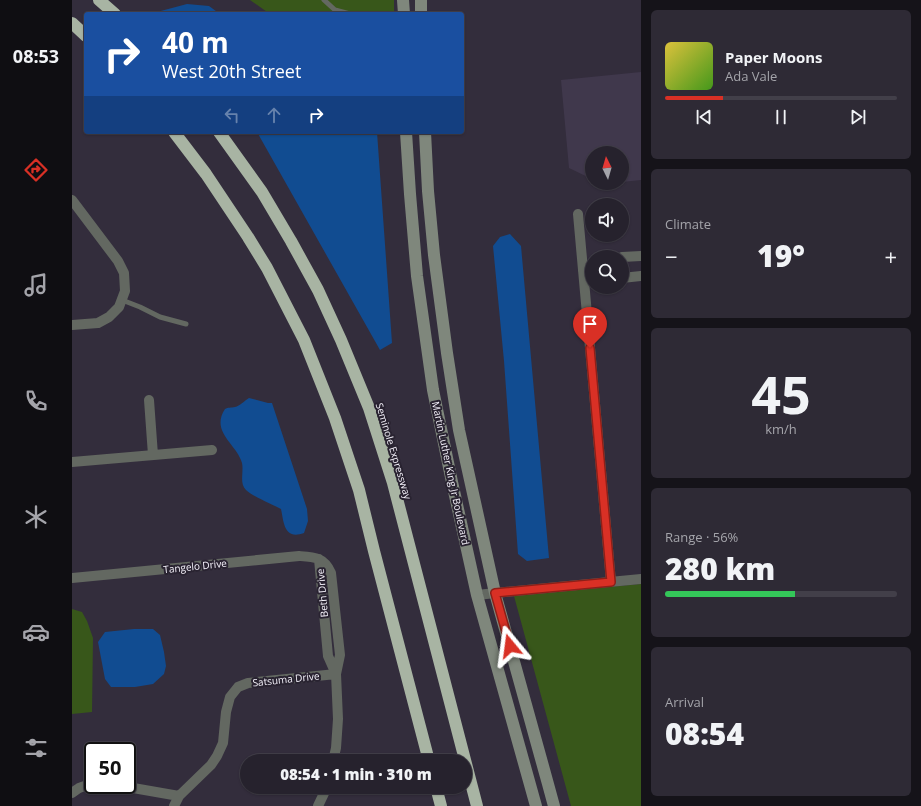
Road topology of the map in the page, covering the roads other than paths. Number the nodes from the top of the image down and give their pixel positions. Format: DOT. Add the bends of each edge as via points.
graph roads {
  1 [pos="99,0"];
  2 [pos="324,0"];
  3 [pos="403,0"];
  4 [pos="421,0"];
  5 [pos="112,12"];
  6 [pos="342,12"];
  7 [pos="404,12"];
  8 [pos="422,12"];
  9 [pos="72,23"];
  10 [pos="84,34"];
  11 [pos="176,134"];
  12 [pos="220,134"];
  13 [pos="406,134"];
  14 [pos="425,134"];
  15 [pos="72,200"];
  16 [pos="578,214"];
  17 [pos="641,256"];
  18 [pos="629,257"];
  19 [pos="583,271"];
  20 [pos="641,276"];
  21 [pos="629,277"];
  22 [pos="122,300"];
  23 [pos="186,324"];
  24 [pos="72,325"];
  25 [pos="149,400"];
  26 [pos="212,450"];
  27 [pos="154,455"];
  28 [pos="72,462"];
  29 [pos="318,559"];
  30 [pos="72,578"];
  31 [pos="641,579"];
  32 [pos="611,582"];
  33 [pos="495,593"];
  34 [pos="477,596"];
  35 [pos="336,674"];
  36 [pos="335,754"];
  37 [pos="427,754"];
  38 [pos="84,786"];
  39 [pos="136,788"];
  40 [pos="72,793"];
  41 [pos="324,794"];
  42 [pos="438,794"];
  43 [pos="179,796"];
  44 [pos="174,806"];
  45 [pos="318,806"];
  46 [pos="441,806"];
  47 [pos="477,806"];
  48 [pos="536,806"];
  49 [pos="554,806"];
  1 -- 5 [label="highway"];
  2 -- 6 [label="lane" via="335,10"];
  3 -- 7 [label="main road"];
  4 -- 8 [label="main road"];
  9 -- 10 [label="highway"];
  11 -- 37 [label="highway" via="248,237 304,340 335,418 359,490"];
  12 -- 47 [label="highway, Seminole Expressway" via="262,192 315,284 369,408 393,483"];
  13 -- 34 [label="main road, Martin Luther King Jr Boulevard" via="417,276 433,390"];
  14 -- 33 [label="main road, Martin Luther King Jr Boulevard" via="433,247 446,353 464,452"];
  15 -- 22 [label="street" via="118,260 124,273 125,291"];
  16 -- 19 [label="street"];
  17 -- 18 [label="street"];
  19 -- 32 [label="street"];
  20 -- 21 [label="street"];
  22 -- 23 [label="lane" via="160,317"];
  22 -- 24 [label="street" via="109,317 98,322"];
  25 -- 27 [label="street"];
  26 -- 27 [label="street"];
  27 -- 28 [label="street"];
  29 -- 30 [label="street, Tangelo Drive" via="298,556"];
  29 -- 35 [label="street, Beth Drive" via="327,565 331,573 340,655"];
  31 -- 32 [label="street"];
  32 -- 33 [label="street"];
  33 -- 34 [label="street"];
  33 -- 49 [label="main road, Martin Luther King Jr Boulevard"];
  34 -- 48 [label="main road, Martin Luther King Jr Boulevard"];
  35 -- 36 [label="street, Beth Drive" via="338,719"];
  35 -- 43 [label="street, Satsuma Drive" via="248,683 238,687 230,697 223,743 217,756 212,765"];
  38 -- 40 [label="street"];
  39 -- 43 [label="street"];
  41 -- 45 [label="street"];
  42 -- 46 [label="highway"];
  43 -- 44 [label="street"];
}
